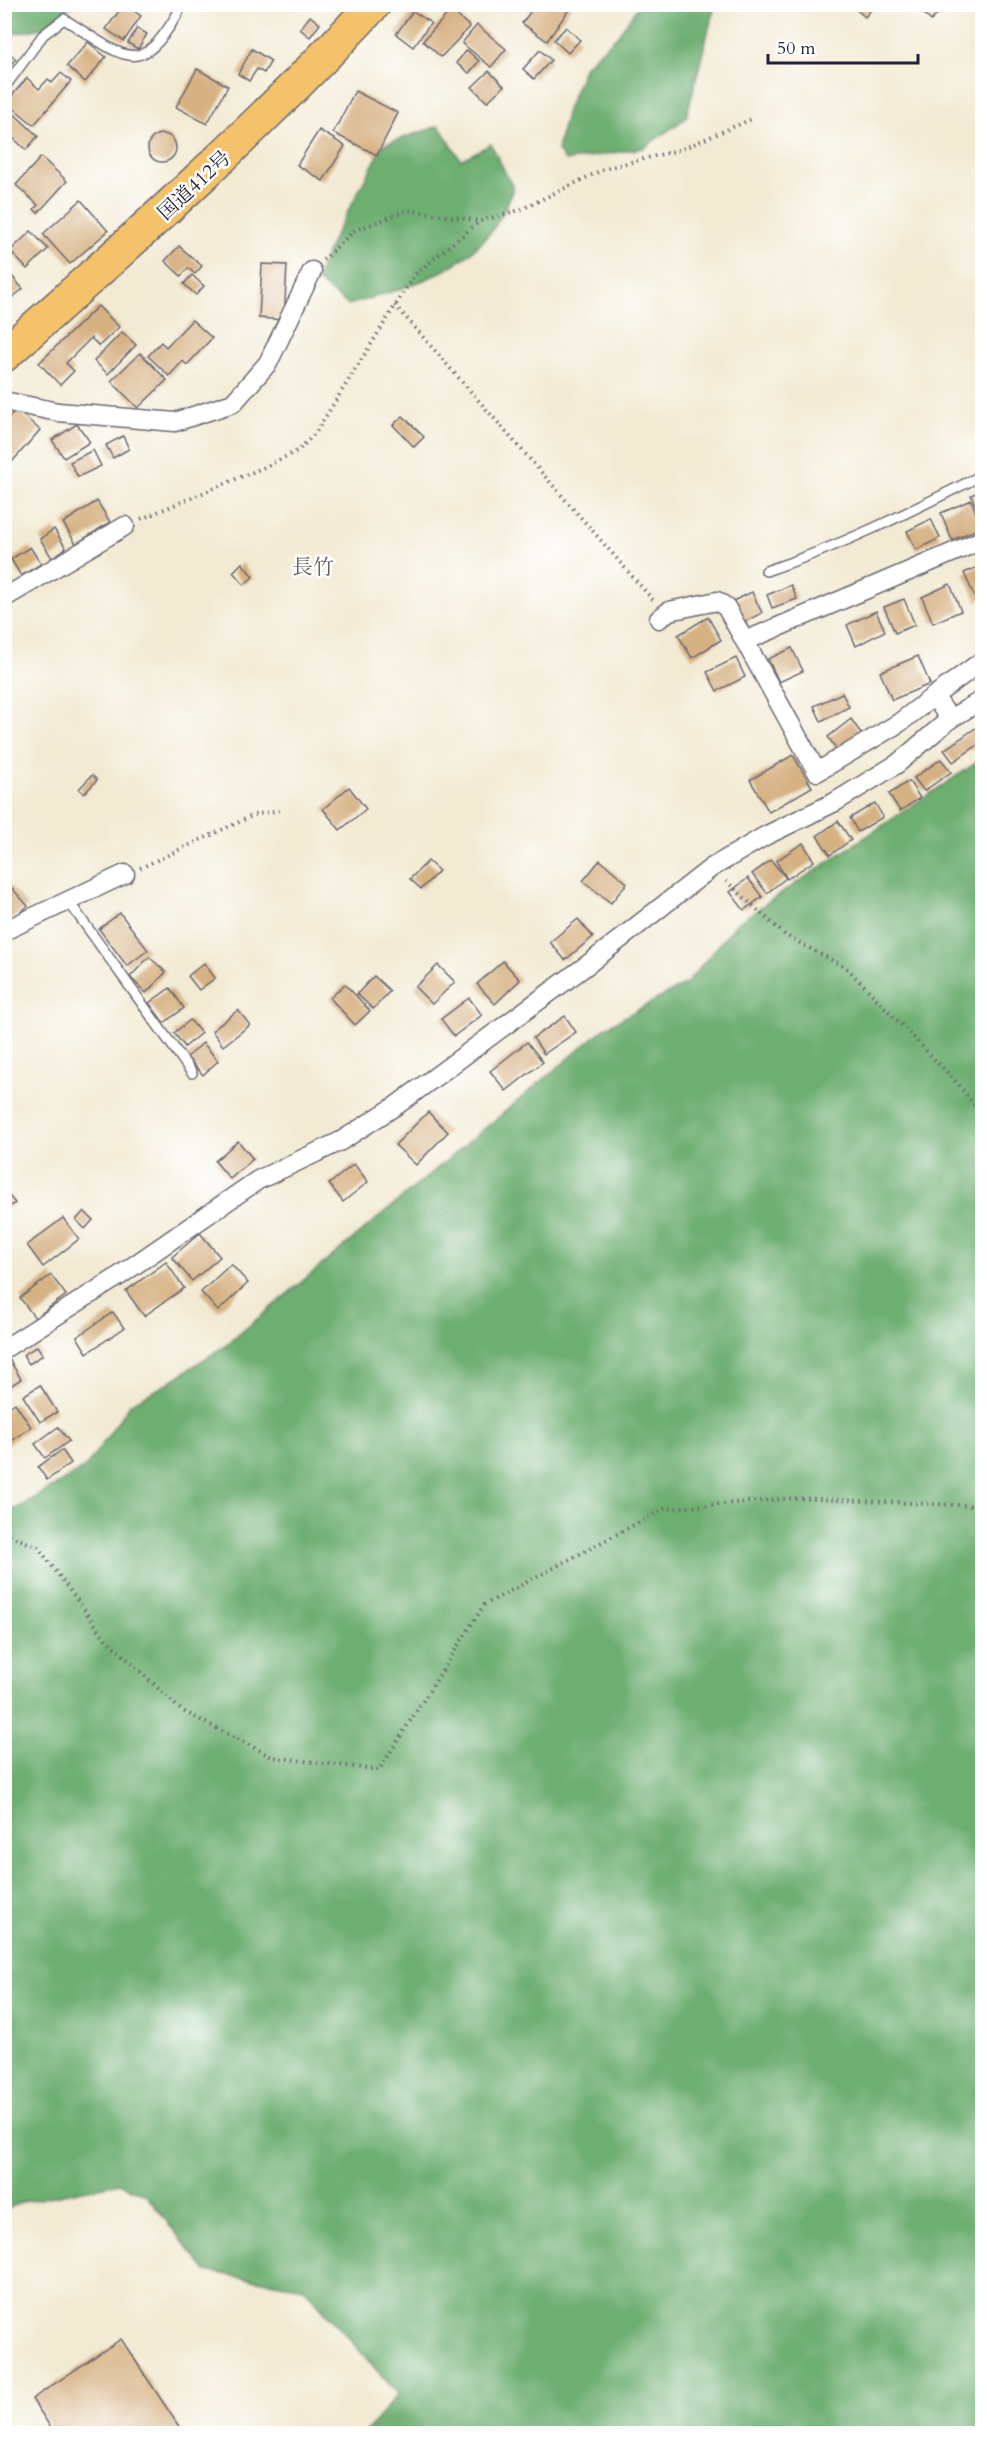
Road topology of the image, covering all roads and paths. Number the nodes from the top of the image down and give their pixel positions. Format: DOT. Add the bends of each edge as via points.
graph roads {
  1 [pos="183,4"];
  2 [pos="374,4"];
  3 [pos="4,88"];
  4 [pos="754,118"];
  5 [pos="480,221"];
  6 [pos="312,271"];
  7 [pos="395,305"];
  8 [pos="4,355"];
  9 [pos="4,401"];
  10 [pos="982,475"];
  11 [pos="124,525"];
  12 [pos="982,540"];
  13 [pos="766,571"];
  14 [pos="4,598"];
  15 [pos="661,617"];
  16 [pos="745,641"];
  17 [pos="982,661"];
  18 [pos="934,696"];
  19 [pos="982,700"];
  20 [pos="950,719"];
  21 [pos="280,810"];
  22 [pos="711,868"];
  23 [pos="125,874"];
  24 [pos="69,902"];
  25 [pos="4,931"];
  26 [pos="192,1073"];
  27 [pos="982,1115"];
  28 [pos="4,1349"];
  29 [pos="982,1506"];
  30 [pos="4,1533"];
  1 -- 3 [label="lane" via="166,35 146,54 125,57 64,20 43,35"];
  2 -- 8 [label="highway, 国道412号" via="222,159"];
  4 -- 5 [label="path" via="682,149 604,169 520,210"];
  5 -- 6 [label="path" via="408,210 354,231"];
  5 -- 7 [label="path" via="415,274"];
  6 -- 9 [label="street" via="268,363 233,403 175,422 58,412"];
  7 -- 11 [label="path" via="316,432 299,450"];
  7 -- 15 [label="path" via="645,588"];
  10 -- 13 [label="lane" via="809,557"];
  11 -- 14 [label="street"];
  12 -- 16 [label="street"];
  15 -- 16 [label="street" via="717,601 726,607"];
  16 -- 18 [label="street" via="817,772 899,723"];
  17 -- 18 [label="street"];
  18 -- 20 [label="street"];
  19 -- 20 [label="street"];
  20 -- 22 [label="street" via="888,769"];
  21 -- 23 [label="path" via="254,815"];
  22 -- 27 [label="path" via="785,935 848,969 958,1084"];
  22 -- 28 [label="street" via="397,1105 341,1141 258,1180"];
  23 -- 24 [label="street"];
  24 -- 25 [label="street"];
  24 -- 26 [label="lane"];
  29 -- 30 [label="path" via="793,1498 664,1509 484,1605 379,1770 272,1757 182,1710 105,1638 38,1547"];
}
